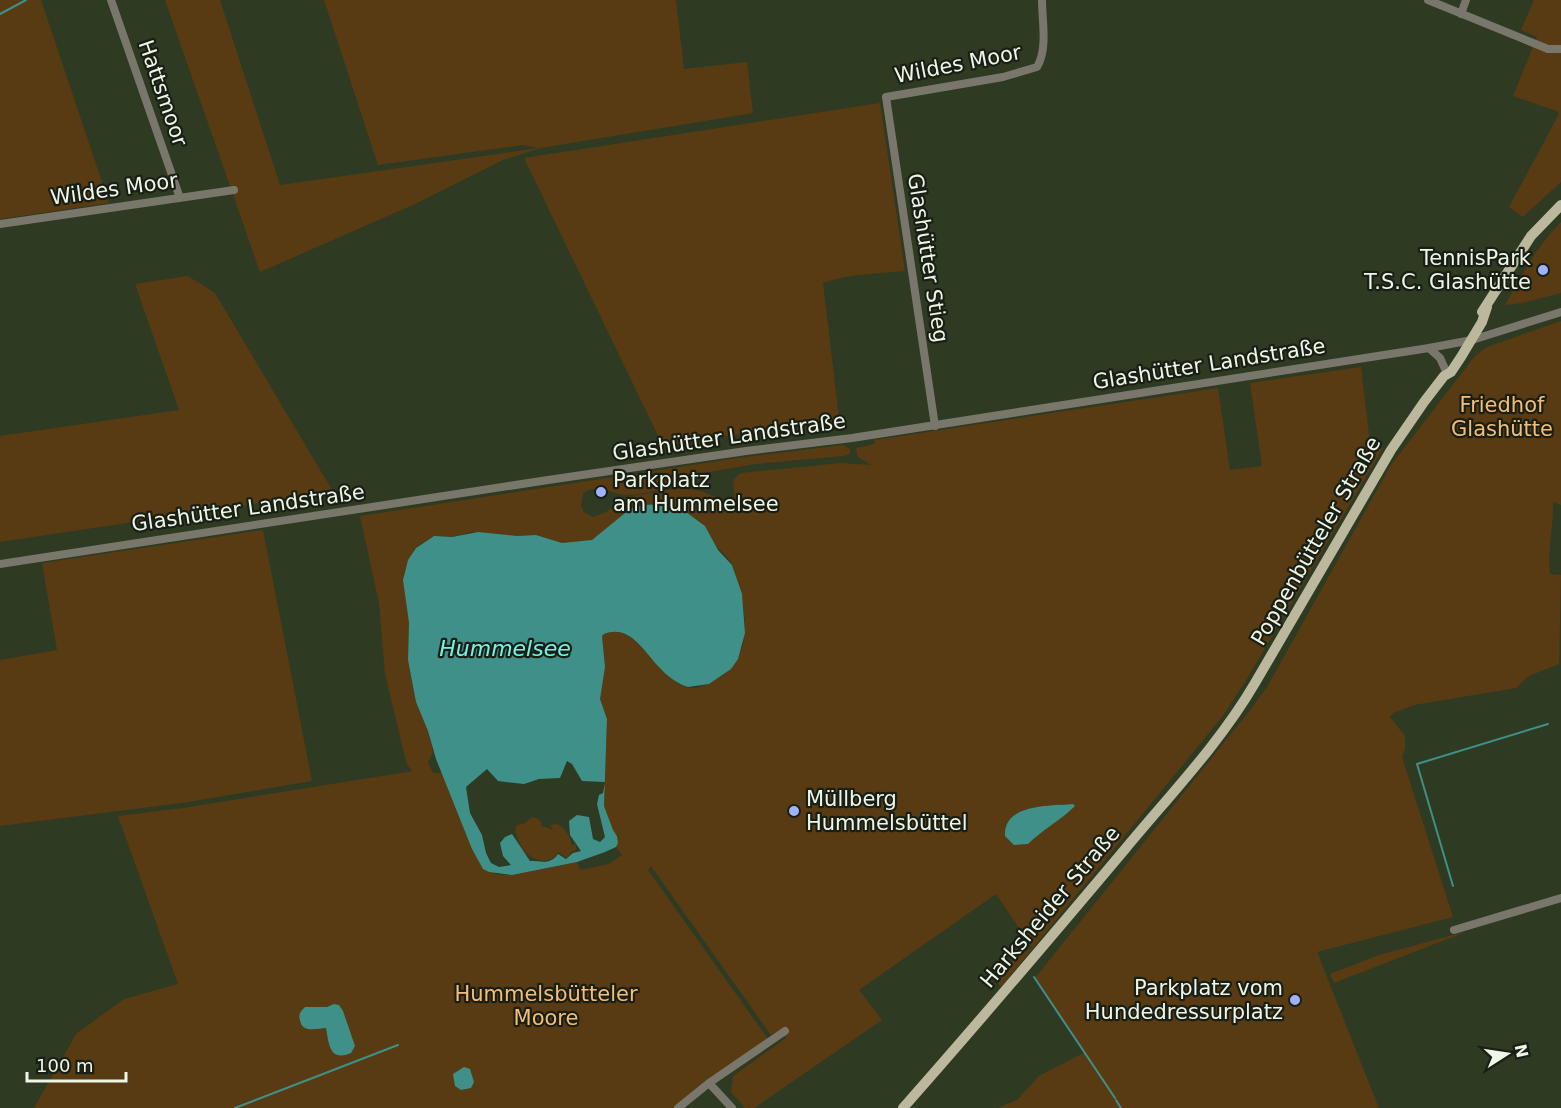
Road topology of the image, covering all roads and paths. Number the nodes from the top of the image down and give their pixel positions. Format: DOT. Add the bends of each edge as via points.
graph roads {
  1 [pos="111,0"];
  2 [pos="1042,0"];
  3 [pos="1428,0"];
  4 [pos="1466,0"];
  5 [pos="1461,14"];
  6 [pos="1561,49"];
  7 [pos="886,97"];
  8 [pos="234,190"];
  9 [pos="180,198"];
  10 [pos="1561,205"];
  11 [pos="0,224"];
  12 [pos="1561,312"];
  13 [pos="1467,341"];
  14 [pos="1429,348"];
  15 [pos="1444,373"];
  16 [pos="935,426"];
  17 [pos="0,564"];
  18 [pos="1225,728"];
  19 [pos="1561,898"];
  20 [pos="1455,930"];
  21 [pos="785,1031"];
  22 [pos="709,1083"];
  23 [pos="678,1108"];
  24 [pos="732,1108"];
  25 [pos="903,1108"];
  1 -- 9 [label="street, Hattsmoor"];
  2 -- 7 [label="street, Wildes Moor" via="1043,47 1037,67 1003,77"];
  3 -- 5 [label="street"];
  4 -- 5 [label="street"];
  5 -- 6 [label="street" via="1548,49"];
  7 -- 16 [label="street, Glashütter Stieg"];
  8 -- 9 [label="street, Wildes Moor"];
  9 -- 11 [label="street, Wildes Moor"];
  10 -- 13 [label="main road, Poppenbütteler Straße" via="1531,236"];
  12 -- 13 [label="street, Glashütter Landstraße"];
  13 -- 14 [label="street, Glashütter Landstraße"];
  13 -- 15 [label="main road, Poppenbütteler Straße" via="1451,372"];
  14 -- 15 [label="street" via="1440,358"];
  14 -- 16 [label="street, Glashütter Landstraße"];
  15 -- 18 [label="main road, Poppenbütteler Straße" via="1395,444 1246,699"];
  16 -- 17 [label="street, Glashütter Landstraße"];
  18 -- 25 [label="main road, Harksheider Straße"];
  19 -- 20 [label="street"];
  21 -- 22 [label="street"];
  22 -- 23 [label="street"];
  22 -- 24 [label="street"];
}
